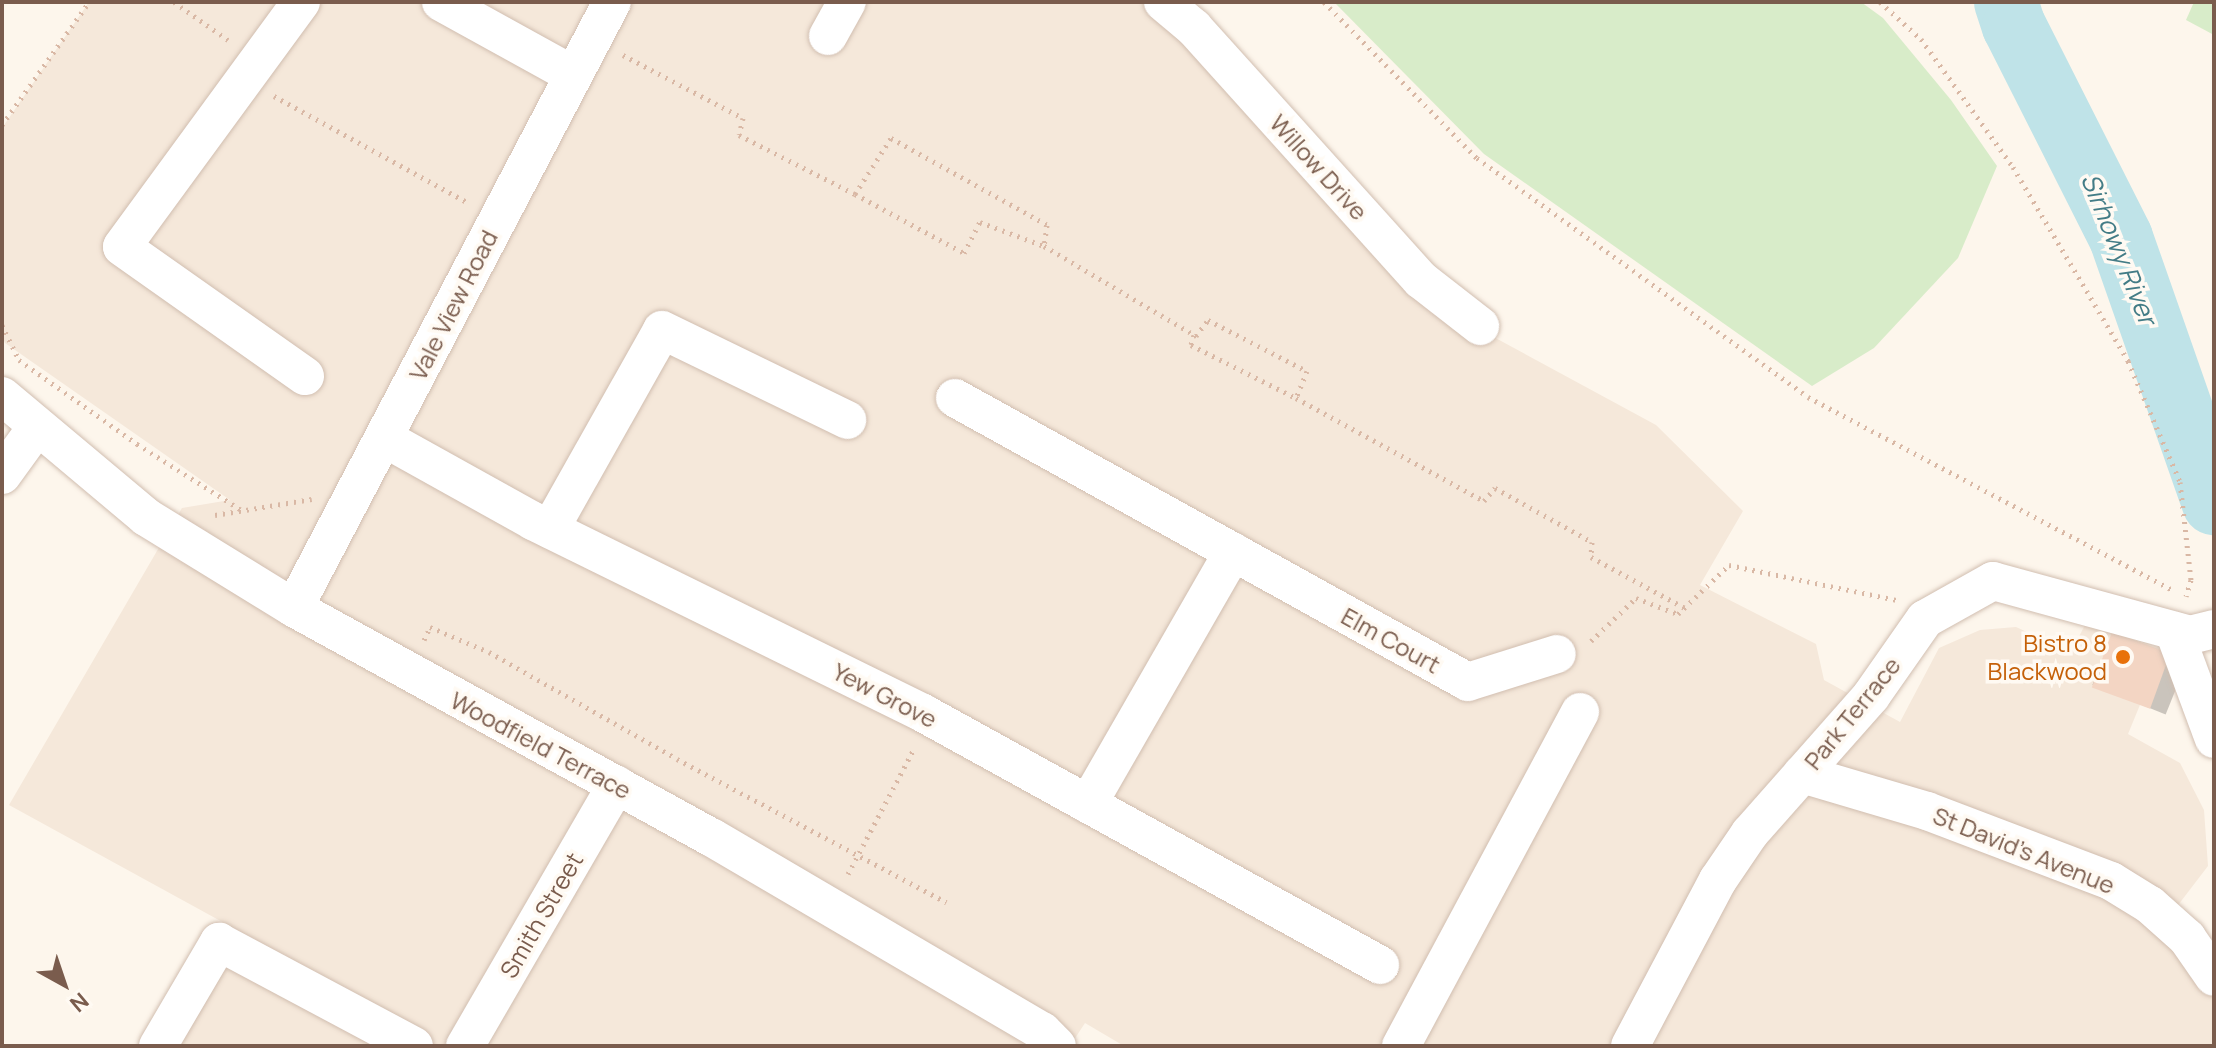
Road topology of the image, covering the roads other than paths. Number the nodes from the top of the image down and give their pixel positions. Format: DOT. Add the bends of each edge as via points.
graph roads {
  1 [pos="301,2"];
  2 [pos="441,2"];
  3 [pos="612,2"];
  4 [pos="847,2"];
  5 [pos="1163,2"];
  6 [pos="828,36"];
  7 [pos="573,75"];
  8 [pos="1480,326"];
  9 [pos="305,376"];
  10 [pos="2,396"];
  11 [pos="955,398"];
  12 [pos="847,420"];
  13 [pos="36,428"];
  14 [pos="384,438"];
  15 [pos="2,475"];
  16 [pos="550,529"];
  17 [pos="1233,552"];
  18 [pos="294,608"];
  19 [pos="2193,632"];
  20 [pos="1557,654"];
  21 [pos="1580,712"];
  22 [pos="2214,739"];
  23 [pos="1802,774"];
  24 [pos="616,785"];
  25 [pos="1088,804"];
  26 [pos="1380,965"];
  27 [pos="2214,977"];
  28 [pos="158,1046"];
  29 [pos="414,1046"];
  30 [pos="465,1046"];
  31 [pos="1057,1046"];
  32 [pos="1401,1046"];
  33 [pos="1630,1046"];
  1 -- 9 [label="street" via="122,247"];
  2 -- 7 [label="street"];
  3 -- 7 [label="street, Vale View Road"];
  4 -- 6 [label="street"];
  5 -- 8 [label="street, Willow Drive" via="1194,28 1421,280"];
  7 -- 14 [label="street, Vale View Road"];
  10 -- 13 [label="street, Woodfield Terrace"];
  11 -- 17 [label="street, Elm Court"];
  12 -- 16 [label="street" via="662,330"];
  13 -- 15 [label="street"];
  13 -- 18 [label="street, Woodfield Terrace" via="159,525"];
  14 -- 16 [label="street, Yew Grove"];
  14 -- 18 [label="street, Vale View Road"];
  16 -- 25 [label="street, Yew Grove" via="931,717"];
  17 -- 20 [label="street, Elm Court" via="1468,682"];
  17 -- 25 [label="street"];
  18 -- 24 [label="street, Woodfield Terrace"];
  19 -- 22 [label="street"];
  19 -- 23 [label="street, Park Terrace" via="1993,581 1925,619 1871,696"];
  21 -- 32 [label="street"];
  23 -- 27 [label="street, St David's Avenue" via="1927,811 2111,881 2150,905 2187,938"];
  23 -- 33 [label="street, Park Terrace" via="1750,833 1718,880"];
  24 -- 30 [label="street, Smith Street"];
  24 -- 31 [label="street, Woodfield Terrace" via="1042,1031"];
  25 -- 26 [label="street, Yew Grove"];
  28 -- 29 [label="street" via="219,942"];
}
